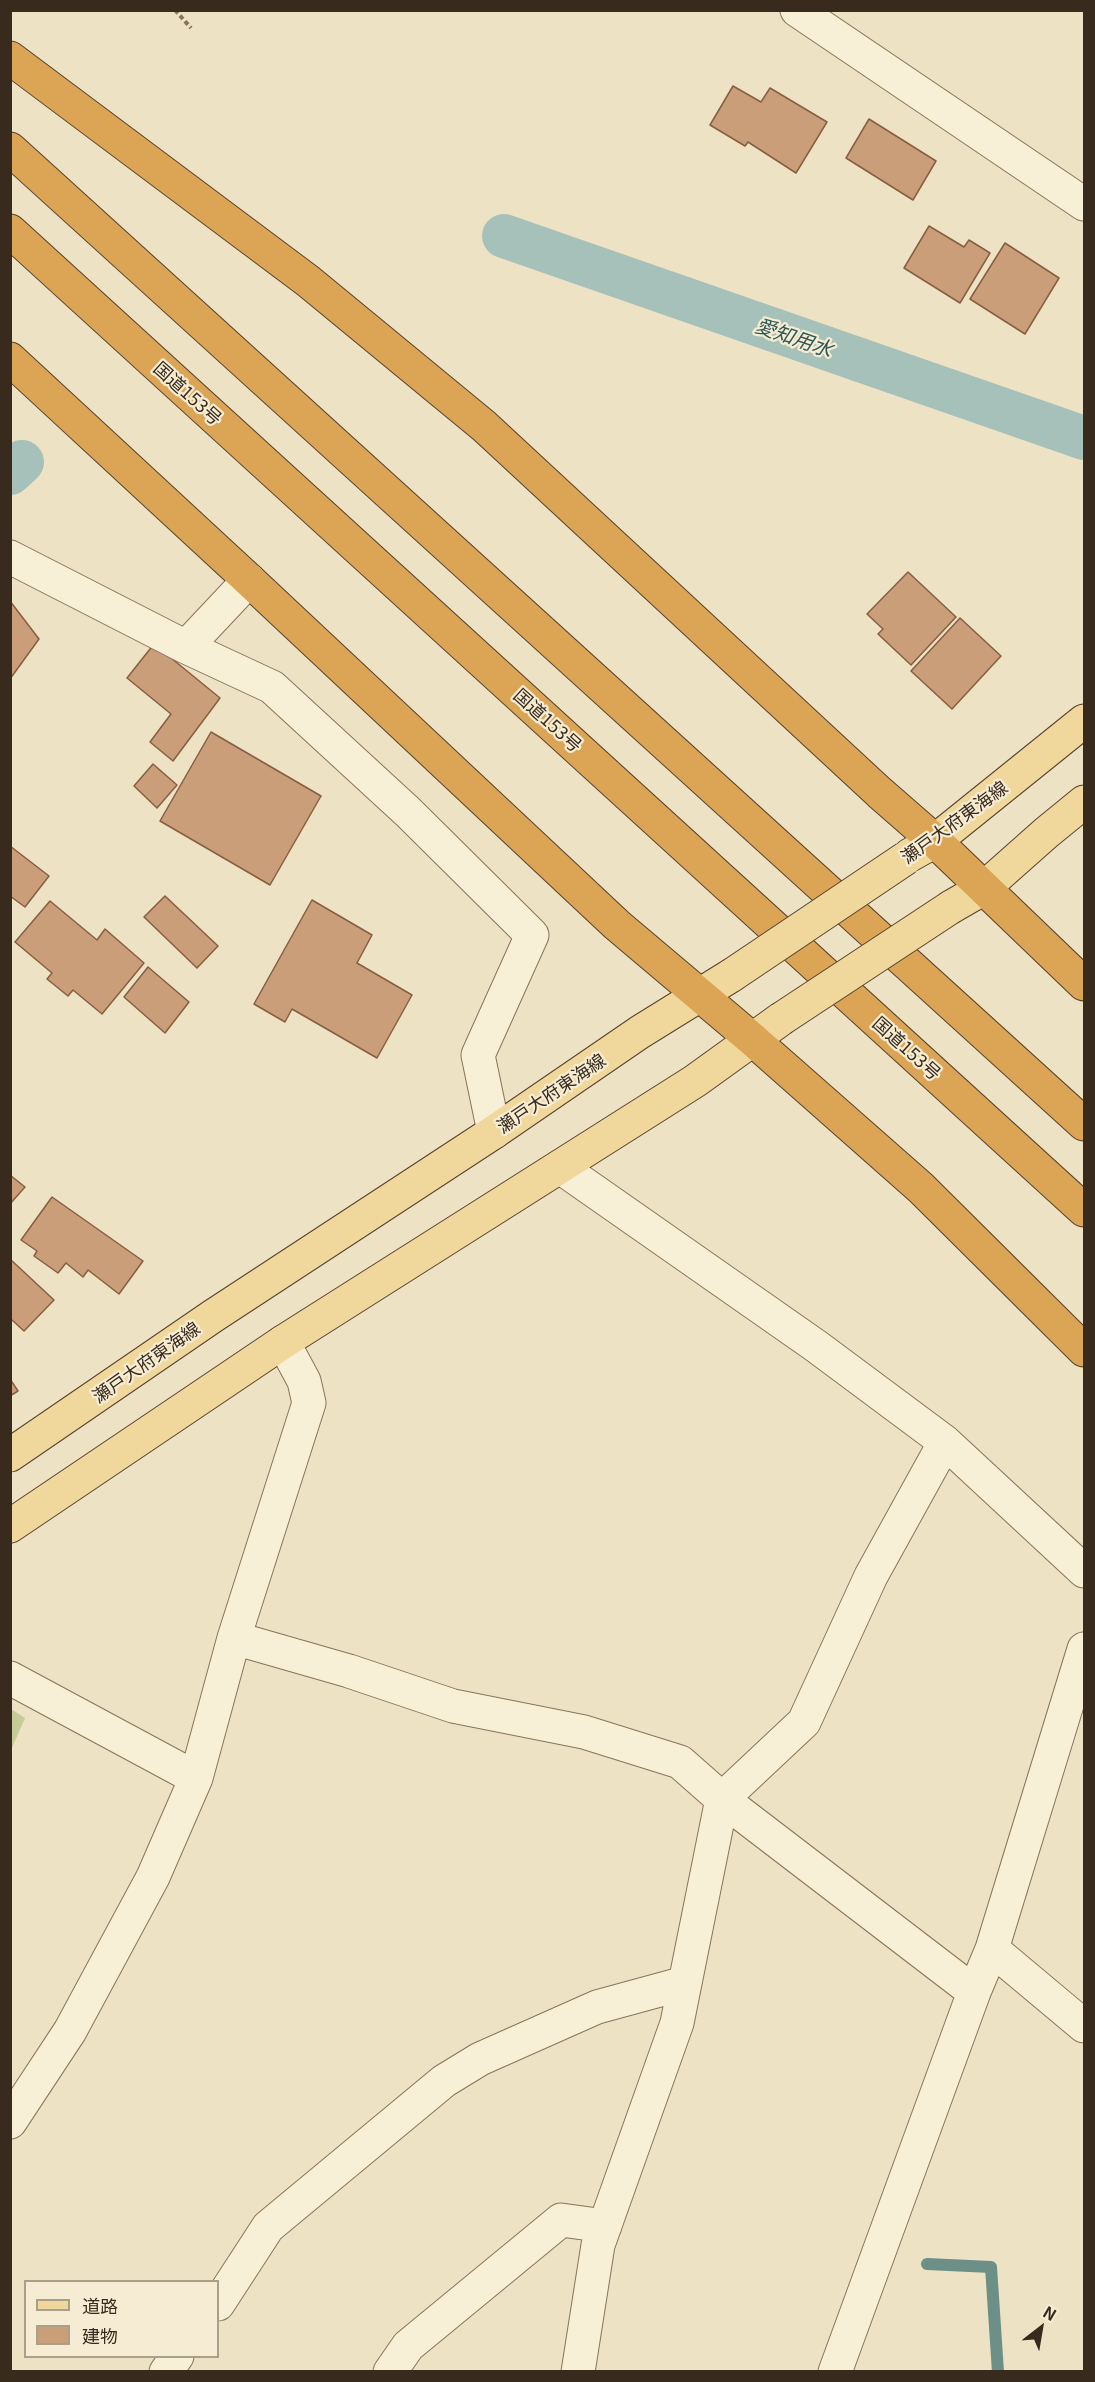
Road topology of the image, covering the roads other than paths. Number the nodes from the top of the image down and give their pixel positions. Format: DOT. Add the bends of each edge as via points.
graph roads {
  1 [pos="797,10"];
  2 [pos="10,58"];
  3 [pos="10,149"];
  4 [pos="1084,204"];
  5 [pos="10,231"];
  6 [pos="10,359"];
  7 [pos="10,557"];
  8 [pos="249,580"];
  9 [pos="186,647"];
  10 [pos="1084,721"];
  11 [pos="1084,802"];
  12 [pos="934,841"];
  13 [pos="984,888"];
  14 [pos="1084,984"];
  15 [pos="699,995"];
  16 [pos="752,1039"];
  17 [pos="1084,1124"];
  18 [pos="494,1132"];
  19 [pos="560,1167"];
  20 [pos="1084,1210"];
  21 [pos="283,1342"];
  22 [pos="1084,1350"];
  23 [pos="945,1442"];
  24 [pos="10,1455"];
  25 [pos="10,1526"];
  26 [pos="1084,1571"];
  27 [pos="234,1638"];
  28 [pos="1084,1649"];
  29 [pos="10,1678"];
  30 [pos="196,1778"];
  31 [pos="722,1798"];
  32 [pos="992,1949"];
  33 [pos="685,1983"];
  34 [pos="974,1992"];
  35 [pos="1084,2026"];
  36 [pos="10,2122"];
  37 [pos="605,2226"];
  38 [pos="219,2302"];
  39 [pos="176,2358"];
  40 [pos="165,2372"];
  41 [pos="390,2372"];
  42 [pos="578,2372"];
  43 [pos="835,2372"];
  1 -- 4 [label="street"];
  2 -- 12 [label="highway" via="308,281 484,426"];
  3 -- 17 [label="highway"];
  5 -- 20 [label="highway, 国道153号"];
  6 -- 8 [label="highway"];
  7 -- 9 [label="street"];
  8 -- 9 [label="street"];
  8 -- 15 [label="highway" via="616,925"];
  9 -- 18 [label="street" via="272,687 408,812 532,934 478,1055"];
  10 -- 12 [label="main road, 瀬戸大府東海線"];
  11 -- 13 [label="main road"];
  12 -- 13 [label="highway"];
  12 -- 15 [label="main road, 瀬戸大府東海線, bridge"];
  13 -- 14 [label="highway"];
  13 -- 16 [label="main road, bridge"];
  15 -- 16 [label="highway"];
  15 -- 18 [label="main road, 瀬戸大府東海線"];
  16 -- 19 [label="main road" via="695,1081"];
  16 -- 22 [label="highway" via="921,1188"];
  18 -- 24 [label="main road, 瀬戸大府東海線"];
  19 -- 21 [label="main road"];
  19 -- 23 [label="street" via="816,1346"];
  21 -- 25 [label="main road"];
  21 -- 27 [label="street" via="304,1381 309,1403"];
  23 -- 26 [label="street"];
  23 -- 31 [label="street" via="871,1576 804,1722"];
  27 -- 30 [label="street"];
  27 -- 31 [label="street" via="453,1706 584,1732 680,1762"];
  28 -- 32 [label="street"];
  29 -- 30 [label="street"];
  30 -- 36 [label="street" via="153,1877 70,2031"];
  31 -- 33 [label="street"];
  31 -- 34 [label="street"];
  32 -- 34 [label="street"];
  32 -- 35 [label="street"];
  33 -- 37 [label="street" via="664,2064"];
  33 -- 38 [label="street" via="597,2007 480,2059 444,2081 268,2227"];
  34 -- 43 [label="street"];
  37 -- 41 [label="street" via="561,2220 408,2346"];
  37 -- 42 [label="street" via="598,2245"];
  39 -- 40 [label="street"];
}
